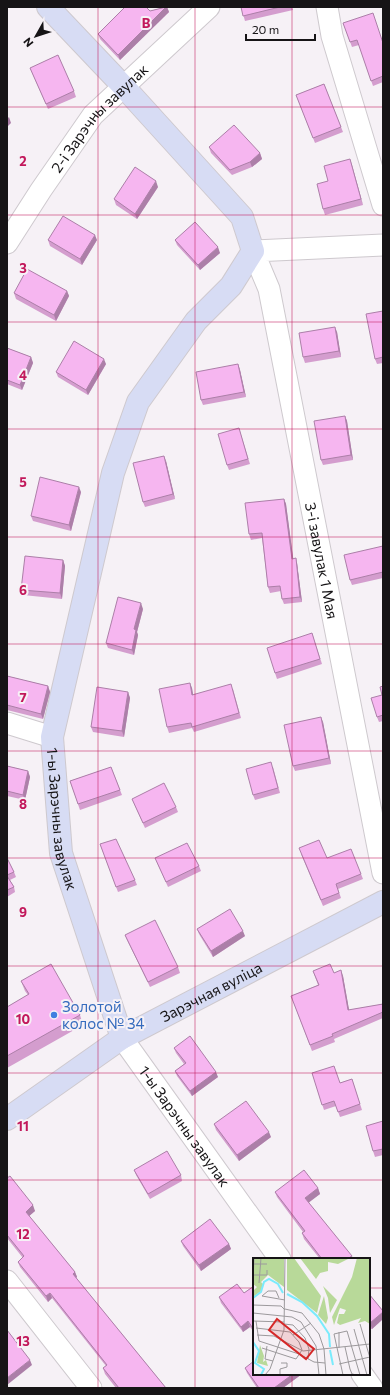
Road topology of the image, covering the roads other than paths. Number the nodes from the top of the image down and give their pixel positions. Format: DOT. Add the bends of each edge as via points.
graph roads {
  1 [pos="48,7"];
  2 [pos="209,7"];
  3 [pos="327,7"];
  4 [pos="124,87"];
  5 [pos="383,205"];
  6 [pos="7,243"];
  7 [pos="383,245"];
  8 [pos="253,251"];
  9 [pos="7,724"];
  10 [pos="52,737"];
  11 [pos="383,873"];
  12 [pos="383,902"];
  13 [pos="122,1038"];
  14 [pos="7,1119"];
  15 [pos="279,1258"];
  16 [pos="7,1281"];
  17 [pos="363,1375"];
  18 [pos="91,1388"];
  19 [pos="372,1388"];
  1 -- 4 [label="street"];
  2 -- 4 [label="street, 2-і Зарэчны завулак"];
  3 -- 5 [label="street" via="332,36"];
  4 -- 6 [label="street, 2-і Зарэчны завулак" via="93,115"];
  4 -- 8 [label="street" via="242,217"];
  7 -- 8 [label="street"];
  8 -- 10 [label="street, 1-ы Зарэчны завулак" via="231,286 196,321 138,402 113,473"];
  8 -- 11 [label="street, 3-і завулак 1 Мая" via="269,289"];
  9 -- 10 [label="street"];
  10 -- 13 [label="street, 1-ы Зарэчны завулак" via="61,854"];
  12 -- 13 [label="street, Зарэчная вуліца"];
  13 -- 14 [label="street, Зарэчная вуліца"];
  13 -- 15 [label="street, 1-ы Зарэчны завулак"];
  16 -- 18 [label="street"];
  17 -- 19 [label="street"];
}
